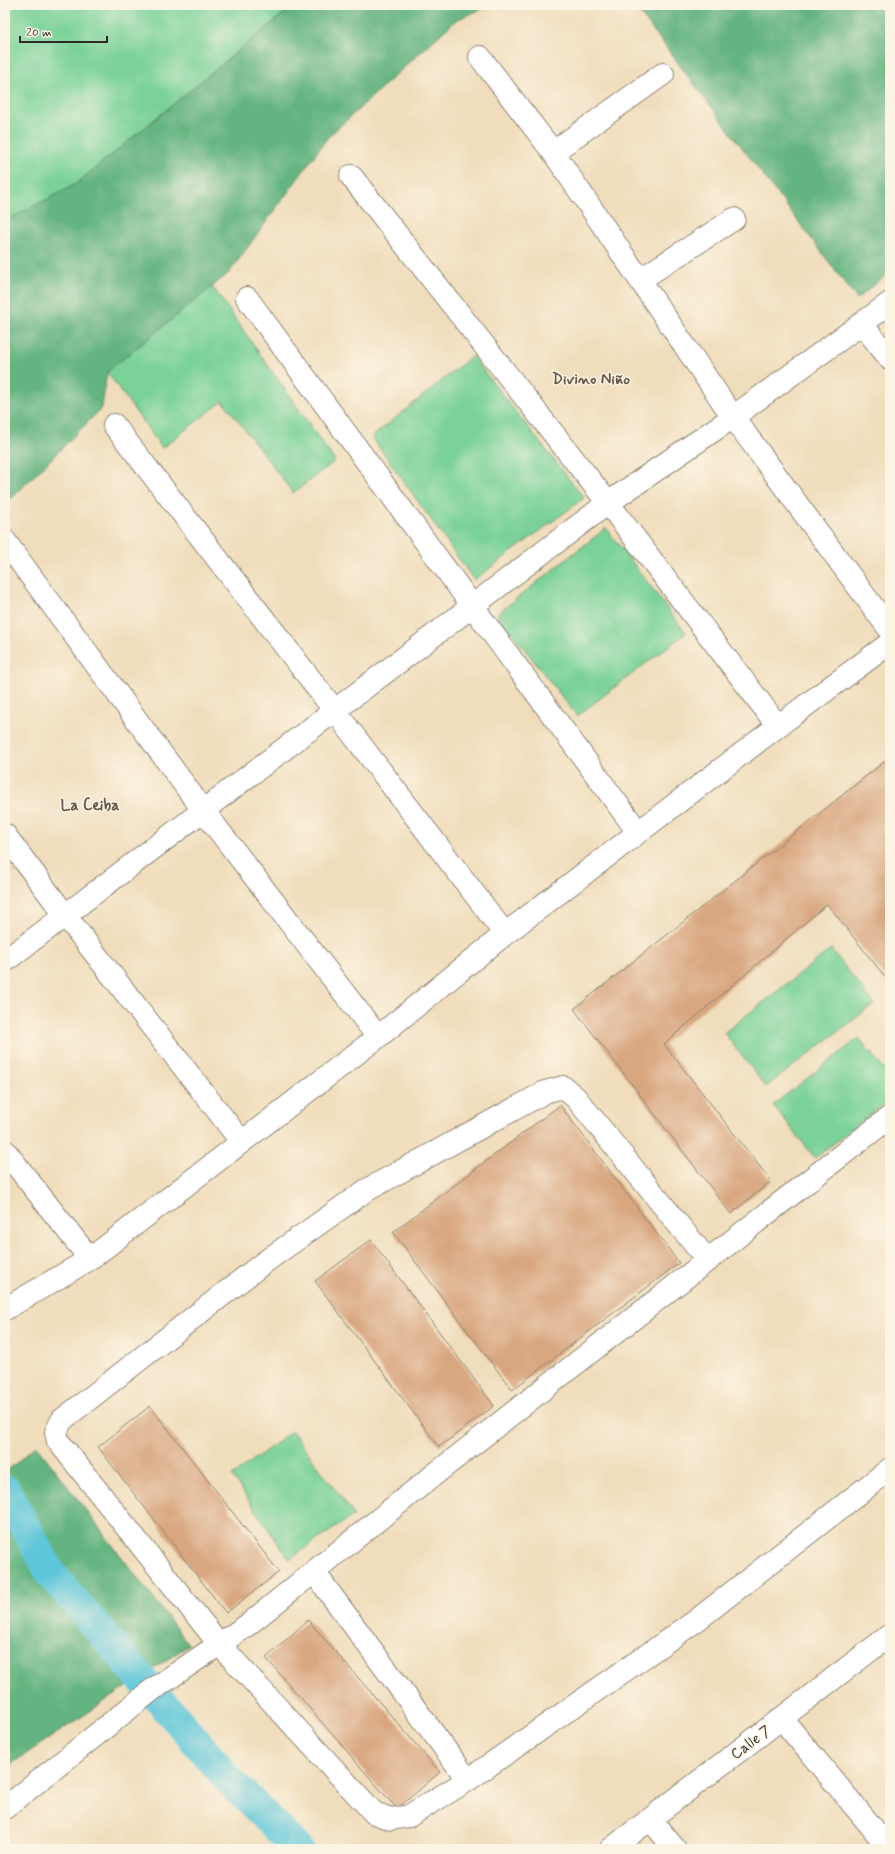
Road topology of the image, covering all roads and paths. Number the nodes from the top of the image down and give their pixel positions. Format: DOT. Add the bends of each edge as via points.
graph roads {
  1 [pos="480,57"];
  2 [pos="664,74"];
  3 [pos="553,152"];
  4 [pos="351,176"];
  5 [pos="734,219"];
  6 [pos="641,279"];
  7 [pos="247,298"];
  8 [pos="890,303"];
  9 [pos="862,324"];
  10 [pos="890,359"];
  11 [pos="733,417"];
  12 [pos="114,425"];
  13 [pos="608,503"];
  14 [pos="5,541"];
  15 [pos="472,607"];
  16 [pos="890,630"];
  17 [pos="890,643"];
  18 [pos="335,711"];
  19 [pos="778,726"];
  20 [pos="203,810"];
  21 [pos="638,832"];
  22 [pos="5,835"];
  23 [pos="65,915"];
  24 [pos="505,934"];
  25 [pos="5,961"];
  26 [pos="378,1037"];
  27 [pos="890,1117"];
  28 [pos="241,1141"];
  29 [pos="5,1151"];
  30 [pos="90,1259"];
  31 [pos="708,1261"];
  32 [pos="5,1309"];
  33 [pos="890,1469"];
  34 [pos="314,1572"];
  35 [pos="890,1635"];
  36 [pos="220,1644"];
  37 [pos="782,1719"];
  38 [pos="468,1780"];
  39 [pos="5,1808"];
  40 [pos="650,1819"];
  41 [pos="611,1849"];
  42 [pos="675,1849"];
  43 [pos="890,1849"];
  1 -- 3 [label="street"];
  2 -- 3 [label="street"];
  3 -- 6 [label="street"];
  4 -- 13 [label="street"];
  5 -- 6 [label="street"];
  6 -- 11 [label="street"];
  7 -- 15 [label="street"];
  8 -- 9 [label="street"];
  9 -- 10 [label="street"];
  9 -- 11 [label="street"];
  11 -- 13 [label="street"];
  11 -- 16 [label="street"];
  12 -- 18 [label="street"];
  13 -- 15 [label="street"];
  13 -- 19 [label="street"];
  14 -- 20 [label="street"];
  15 -- 18 [label="street"];
  15 -- 21 [label="street"];
  17 -- 19 [label="street"];
  18 -- 20 [label="street"];
  18 -- 24 [label="street"];
  19 -- 21 [label="street"];
  20 -- 23 [label="street"];
  20 -- 26 [label="street"];
  21 -- 24 [label="street"];
  22 -- 23 [label="street"];
  23 -- 25 [label="street"];
  23 -- 28 [label="street"];
  24 -- 26 [label="street"];
  26 -- 28 [label="street"];
  27 -- 31 [label="street"];
  28 -- 30 [label="street"];
  29 -- 30 [label="street"];
  30 -- 32 [label="street"];
  31 -- 34 [label="street"];
  31 -- 36 [label="street" via="576,1098 563,1086 545,1092 365,1191 266,1261 62,1420 56,1432 58,1441"];
  33 -- 38 [label="street" via="696,1620"];
  34 -- 36 [label="street"];
  34 -- 38 [label="street"];
  35 -- 37 [label="street, Calle 7"];
  36 -- 38 [label="street" via="374,1813 391,1819 409,1816"];
  36 -- 39 [label="street" via="152,1690"];
  37 -- 40 [label="street, Calle 7"];
  37 -- 43 [label="street"];
  40 -- 41 [label="street, Calle 7"];
  40 -- 42 [label="street"];
}
